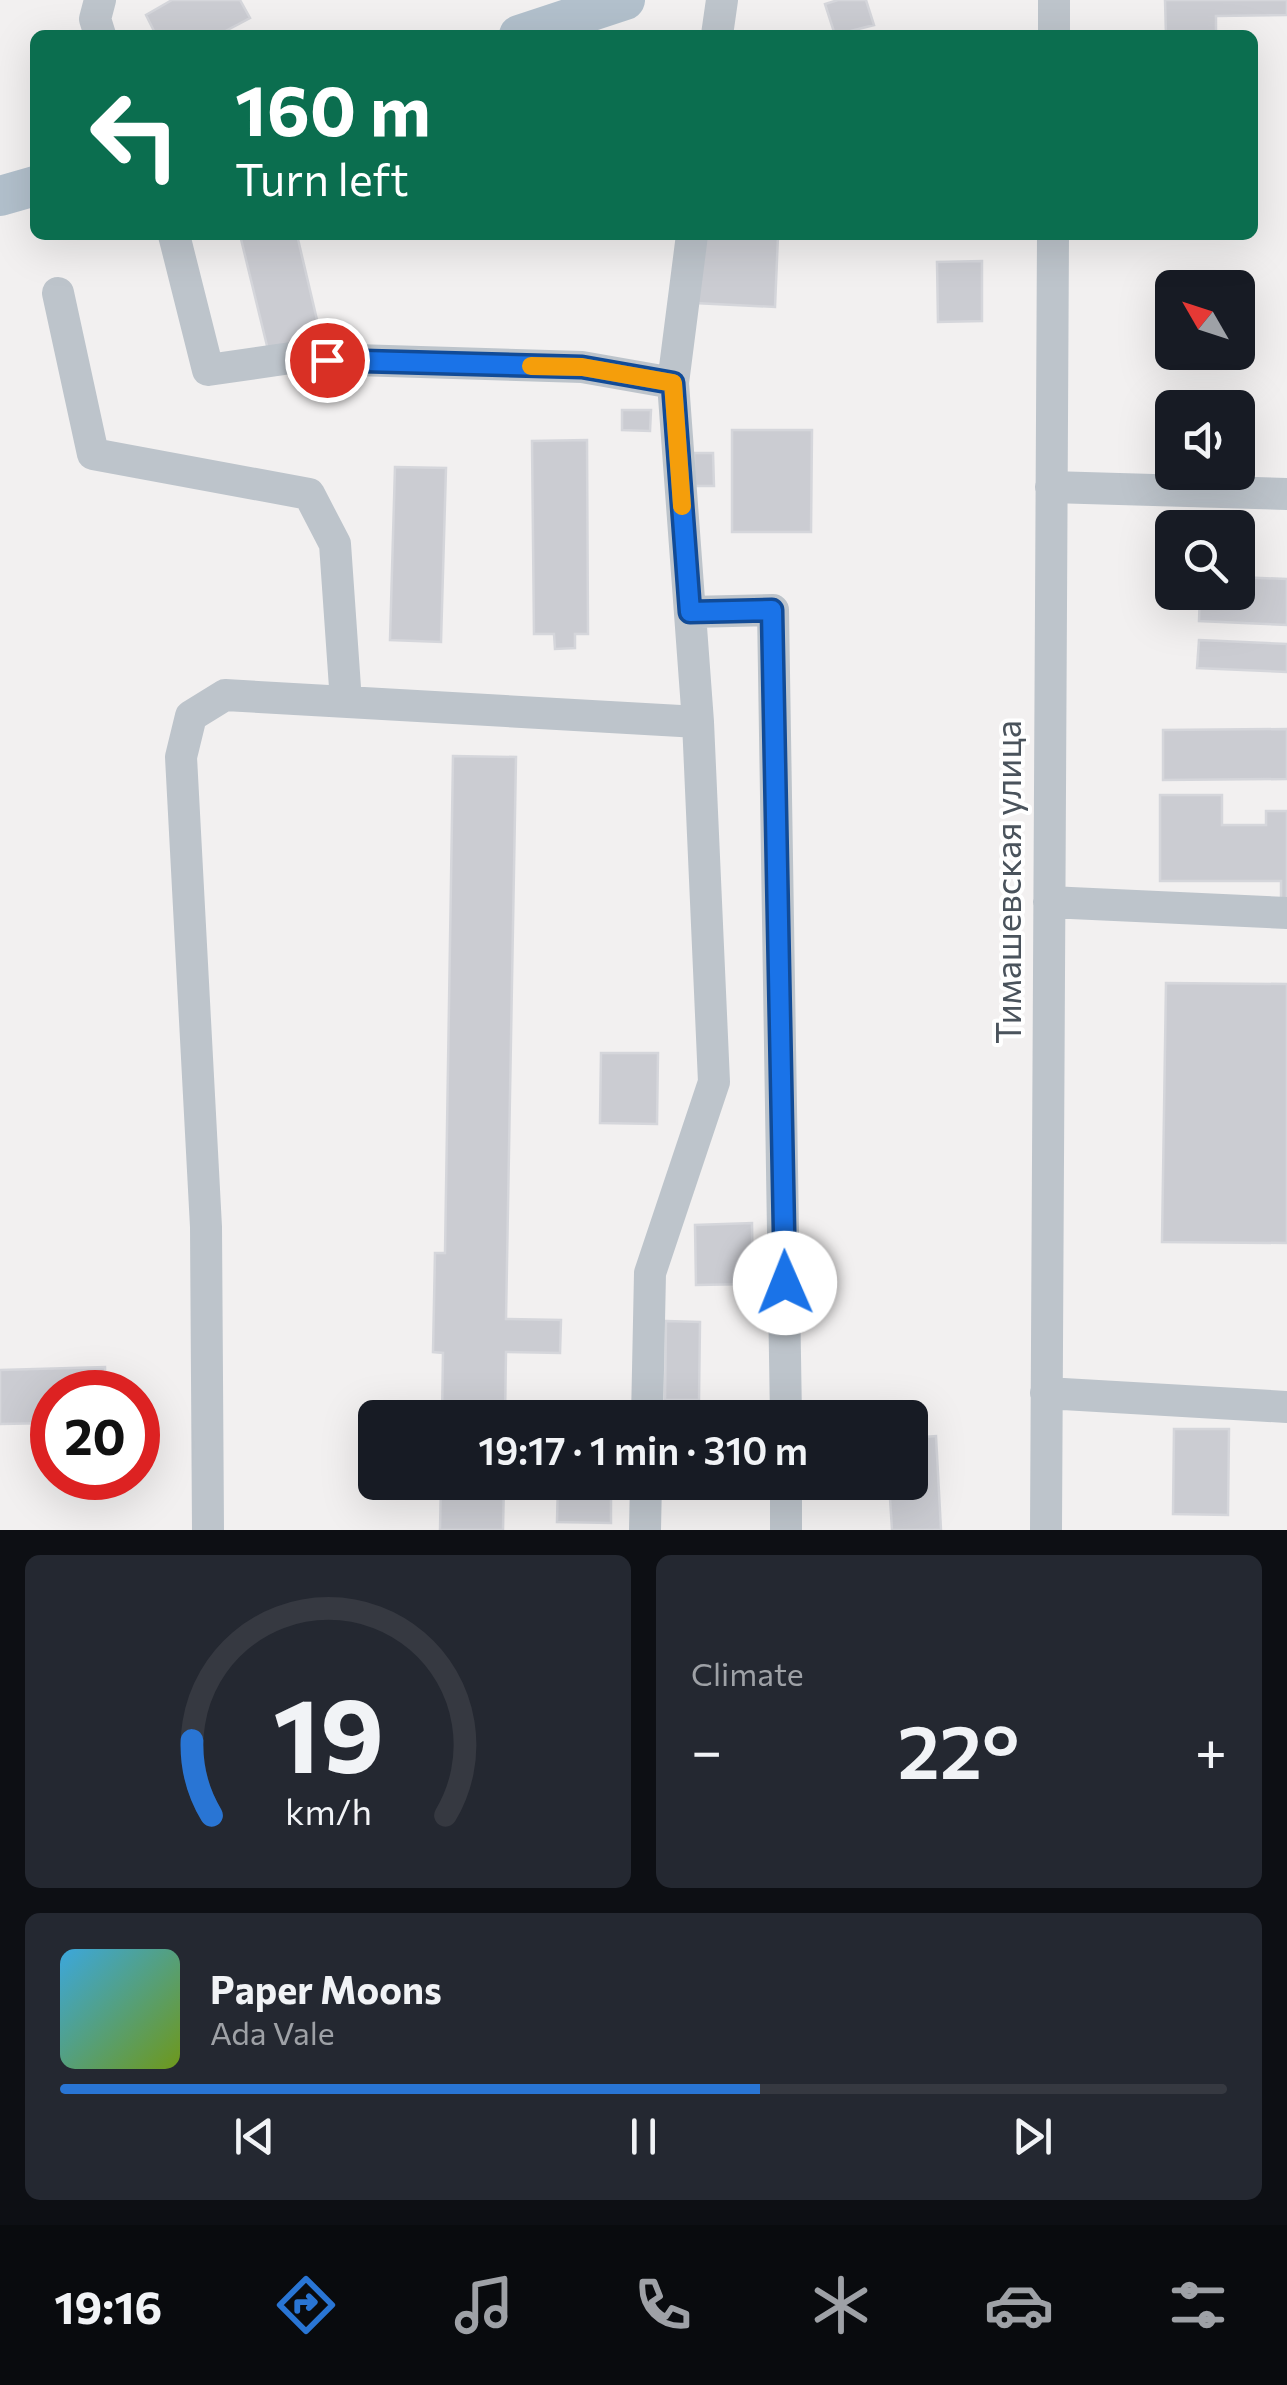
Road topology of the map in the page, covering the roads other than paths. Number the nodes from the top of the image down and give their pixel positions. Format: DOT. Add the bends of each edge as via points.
graph roads {
  1 [pos="100,0"];
  2 [pos="625,0"];
  3 [pos="722,0"];
  4 [pos="1054,0"];
  5 [pos="98,30"];
  6 [pos="534,30"];
  7 [pos="718,30"];
  8 [pos="1054,30"];
  9 [pos="30,187"];
  10 [pos="0,196"];
  11 [pos="175,240"];
  12 [pos="691,240"];
  13 [pos="1052,240"];
  14 [pos="58,293"];
  15 [pos="673,383"];
  16 [pos="1051,487"];
  17 [pos="1287,494"];
  18 [pos="690,612"];
  19 [pos="346,702"];
  20 [pos="698,722"];
  21 [pos="1049,902"];
  22 [pos="1287,914"];
  23 [pos="1046,1393"];
  24 [pos="647,1400"];
  25 [pos="786,1400"];
  26 [pos="1287,1408"];
  27 [pos="646,1500"];
  28 [pos="786,1500"];
  29 [pos="208,1530"];
  30 [pos="645,1530"];
  31 [pos="786,1530"];
  32 [pos="1046,1530"];
  1 -- 5 [label="street"];
  2 -- 6 [label="main road"];
  3 -- 7 [label="street"];
  4 -- 8 [label="street"];
  9 -- 10 [label="main road"];
  11 -- 15 [label="street" via="208,370 291,358 582,367"];
  12 -- 15 [label="street"];
  13 -- 16 [label="street, Тимашевская улица"];
  14 -- 19 [label="street" via="93,454 309,494 334,544"];
  15 -- 18 [label="street"];
  16 -- 17 [label="street"];
  16 -- 21 [label="street, Тимашевская улица"];
  18 -- 20 [label="street"];
  18 -- 25 [label="street" via="772,610"];
  19 -- 20 [label="street"];
  19 -- 29 [label="street" via="226,695 191,716 181,757 206,1227"];
  20 -- 24 [label="street" via="714,1082 650,1272"];
  21 -- 22 [label="street"];
  21 -- 23 [label="street, Тимашевская улица"];
  23 -- 26 [label="street"];
  23 -- 32 [label="street, Тимашевская улица"];
  27 -- 30 [label="street"];
  28 -- 31 [label="street"];
}
